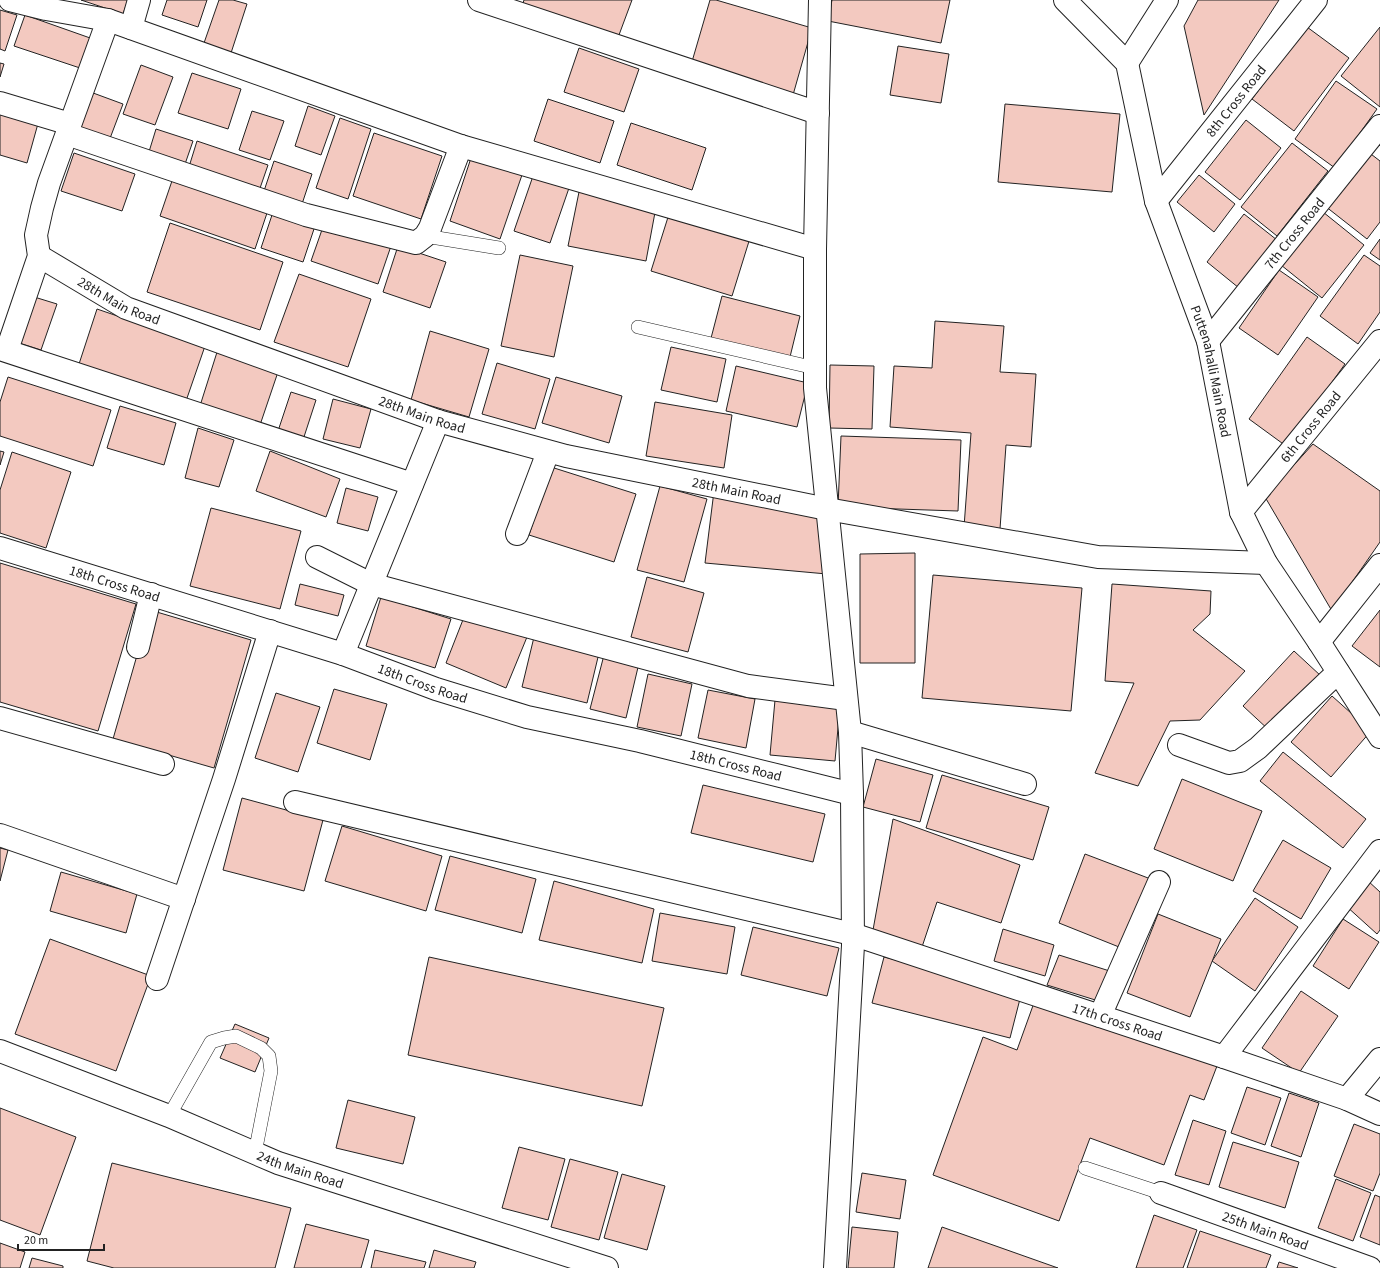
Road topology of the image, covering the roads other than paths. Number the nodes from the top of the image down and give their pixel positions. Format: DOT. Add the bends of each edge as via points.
graph roads {
  1 [pos="10,0"];
  2 [pos="139,0"];
  3 [pos="479,0"];
  4 [pos="820,0"];
  5 [pos="1065,0"];
  6 [pos="1167,0"];
  7 [pos="1316,0"];
  8 [pos="108,20"];
  9 [pos="131,28"];
  10 [pos="1127,63"];
  11 [pos="0,103"];
  12 [pos="818,113"];
  13 [pos="1380,126"];
  14 [pos="69,129"];
  15 [pos="461,146"];
  16 [pos="1156,201"];
  17 [pos="425,236"];
  18 [pos="499,248"];
  19 [pos="815,249"];
  20 [pos="39,256"];
  21 [pos="638,327"];
  22 [pos="1208,341"];
  23 [pos="1380,341"];
  24 [pos="3,349"];
  25 [pos="815,368"];
  26 [pos="438,421"];
  27 [pos="548,452"];
  28 [pos="412,484"];
  29 [pos="827,509"];
  30 [pos="1241,512"];
  31 [pos="517,534"];
  32 [pos="0,548"];
  33 [pos="317,557"];
  34 [pos="1266,564"];
  35 [pos="1380,565"];
  36 [pos="371,584"];
  37 [pos="151,594"];
  38 [pos="270,631"];
  39 [pos="1319,642"];
  40 [pos="138,647"];
  41 [pos="343,654"];
  42 [pos="1338,672"];
  43 [pos="846,699"];
  44 [pos="0,718"];
  45 [pos="850,732"];
  46 [pos="1380,737"];
  47 [pos="1179,745"];
  48 [pos="163,764"];
  49 [pos="1025,784"];
  50 [pos="852,794"];
  51 [pos="295,802"];
  52 [pos="0,835"];
  53 [pos="1380,851"];
  54 [pos="1159,882"];
  55 [pos="184,899"];
  56 [pos="852,934"];
  57 [pos="157,979"];
  58 [pos="1100,1016"];
  59 [pos="0,1051"];
  60 [pos="1224,1057"];
  61 [pos="1380,1059"];
  62 [pos="1346,1099"];
  63 [pos="1380,1114"];
  64 [pos="169,1116"];
  65 [pos="255,1153"];
  66 [pos="1086,1168"];
  67 [pos="1161,1193"];
  68 [pos="607,1268"];
  69 [pos="835,1268"];
  70 [pos="1370,1268"];
  1 -- 8 [label="street"];
  2 -- 9 [label="street"];
  3 -- 12 [label="street"];
  4 -- 12 [label="street"];
  5 -- 10 [label="street"];
  6 -- 10 [label="street"];
  7 -- 16 [label="street, 8th Cross Road"];
  8 -- 9 [label="street"];
  8 -- 14 [label="street"];
  9 -- 15 [label="street"];
  10 -- 16 [label="street, Puttenahalli Main Road"];
  11 -- 14 [label="street"];
  12 -- 19 [label="street"];
  13 -- 22 [label="street, 7th Cross Road"];
  14 -- 17 [label="street" via="306,215 405,242 416,243"];
  14 -- 20 [label="street" via="42,208 36,235"];
  15 -- 17 [label="street"];
  15 -- 19 [label="street"];
  16 -- 22 [label="street, Puttenahalli Main Road"];
  17 -- 18 [label="lane"];
  19 -- 25 [label="street"];
  20 -- 24 [label="street"];
  20 -- 26 [label="street, 28th Main Road" via="126,308"];
  21 -- 25 [label="lane"];
  22 -- 30 [label="street, Puttenahalli Main Road"];
  23 -- 30 [label="street, 6th Cross Road"];
  24 -- 28 [label="street"];
  25 -- 29 [label="street"];
  26 -- 27 [label="street, 28th Main Road"];
  26 -- 28 [label="street"];
  27 -- 29 [label="street, 28th Main Road"];
  27 -- 31 [label="street"];
  28 -- 36 [label="street"];
  29 -- 34 [label="street, 28th Main Road" via="1098,557"];
  29 -- 43 [label="street"];
  30 -- 34 [label="street, Puttenahalli Main Road"];
  32 -- 37 [label="street, 18th Cross Road"];
  33 -- 36 [label="street"];
  34 -- 39 [label="street, Puttenahalli Main Road"];
  35 -- 39 [label="street"];
  36 -- 41 [label="street"];
  36 -- 43 [label="street" via="748,686"];
  37 -- 38 [label="street, 18th Cross Road"];
  37 -- 40 [label="street"];
  38 -- 41 [label="street, 18th Cross Road"];
  38 -- 55 [label="street"];
  39 -- 42 [label="street, Puttenahalli Main Road"];
  41 -- 50 [label="street, 18th Cross Road" via="436,689 528,717 640,741"];
  42 -- 46 [label="street, Puttenahalli Main Road"];
  42 -- 47 [label="street" via="1258,748 1240,760 1229,763"];
  43 -- 45 [label="street"];
  44 -- 48 [label="street"];
  45 -- 49 [label="street"];
  45 -- 50 [label="street"];
  50 -- 56 [label="street"];
  51 -- 56 [label="street, 17th Cross Road"];
  52 -- 55 [label="street"];
  53 -- 60 [label="street"];
  54 -- 58 [label="street"];
  55 -- 57 [label="street"];
  56 -- 58 [label="street, 17th Cross Road"];
  56 -- 69 [label="street"];
  58 -- 60 [label="street, 17th Cross Road"];
  59 -- 64 [label="street, 24th Main Road"];
  60 -- 62 [label="street, 17th Cross Road"];
  61 -- 62 [label="street"];
  62 -- 63 [label="street, 17th Cross Road"];
  64 -- 65 [label="street, 24th Main Road"];
  64 -- 65 [label="lane" via="211,1042 236,1036 261,1048 269,1056 271,1071"];
  65 -- 68 [label="street, 24th Main Road" via="278,1163"];
  66 -- 67 [label="lane"];
  67 -- 70 [label="street, 25th Main Road"];
}
